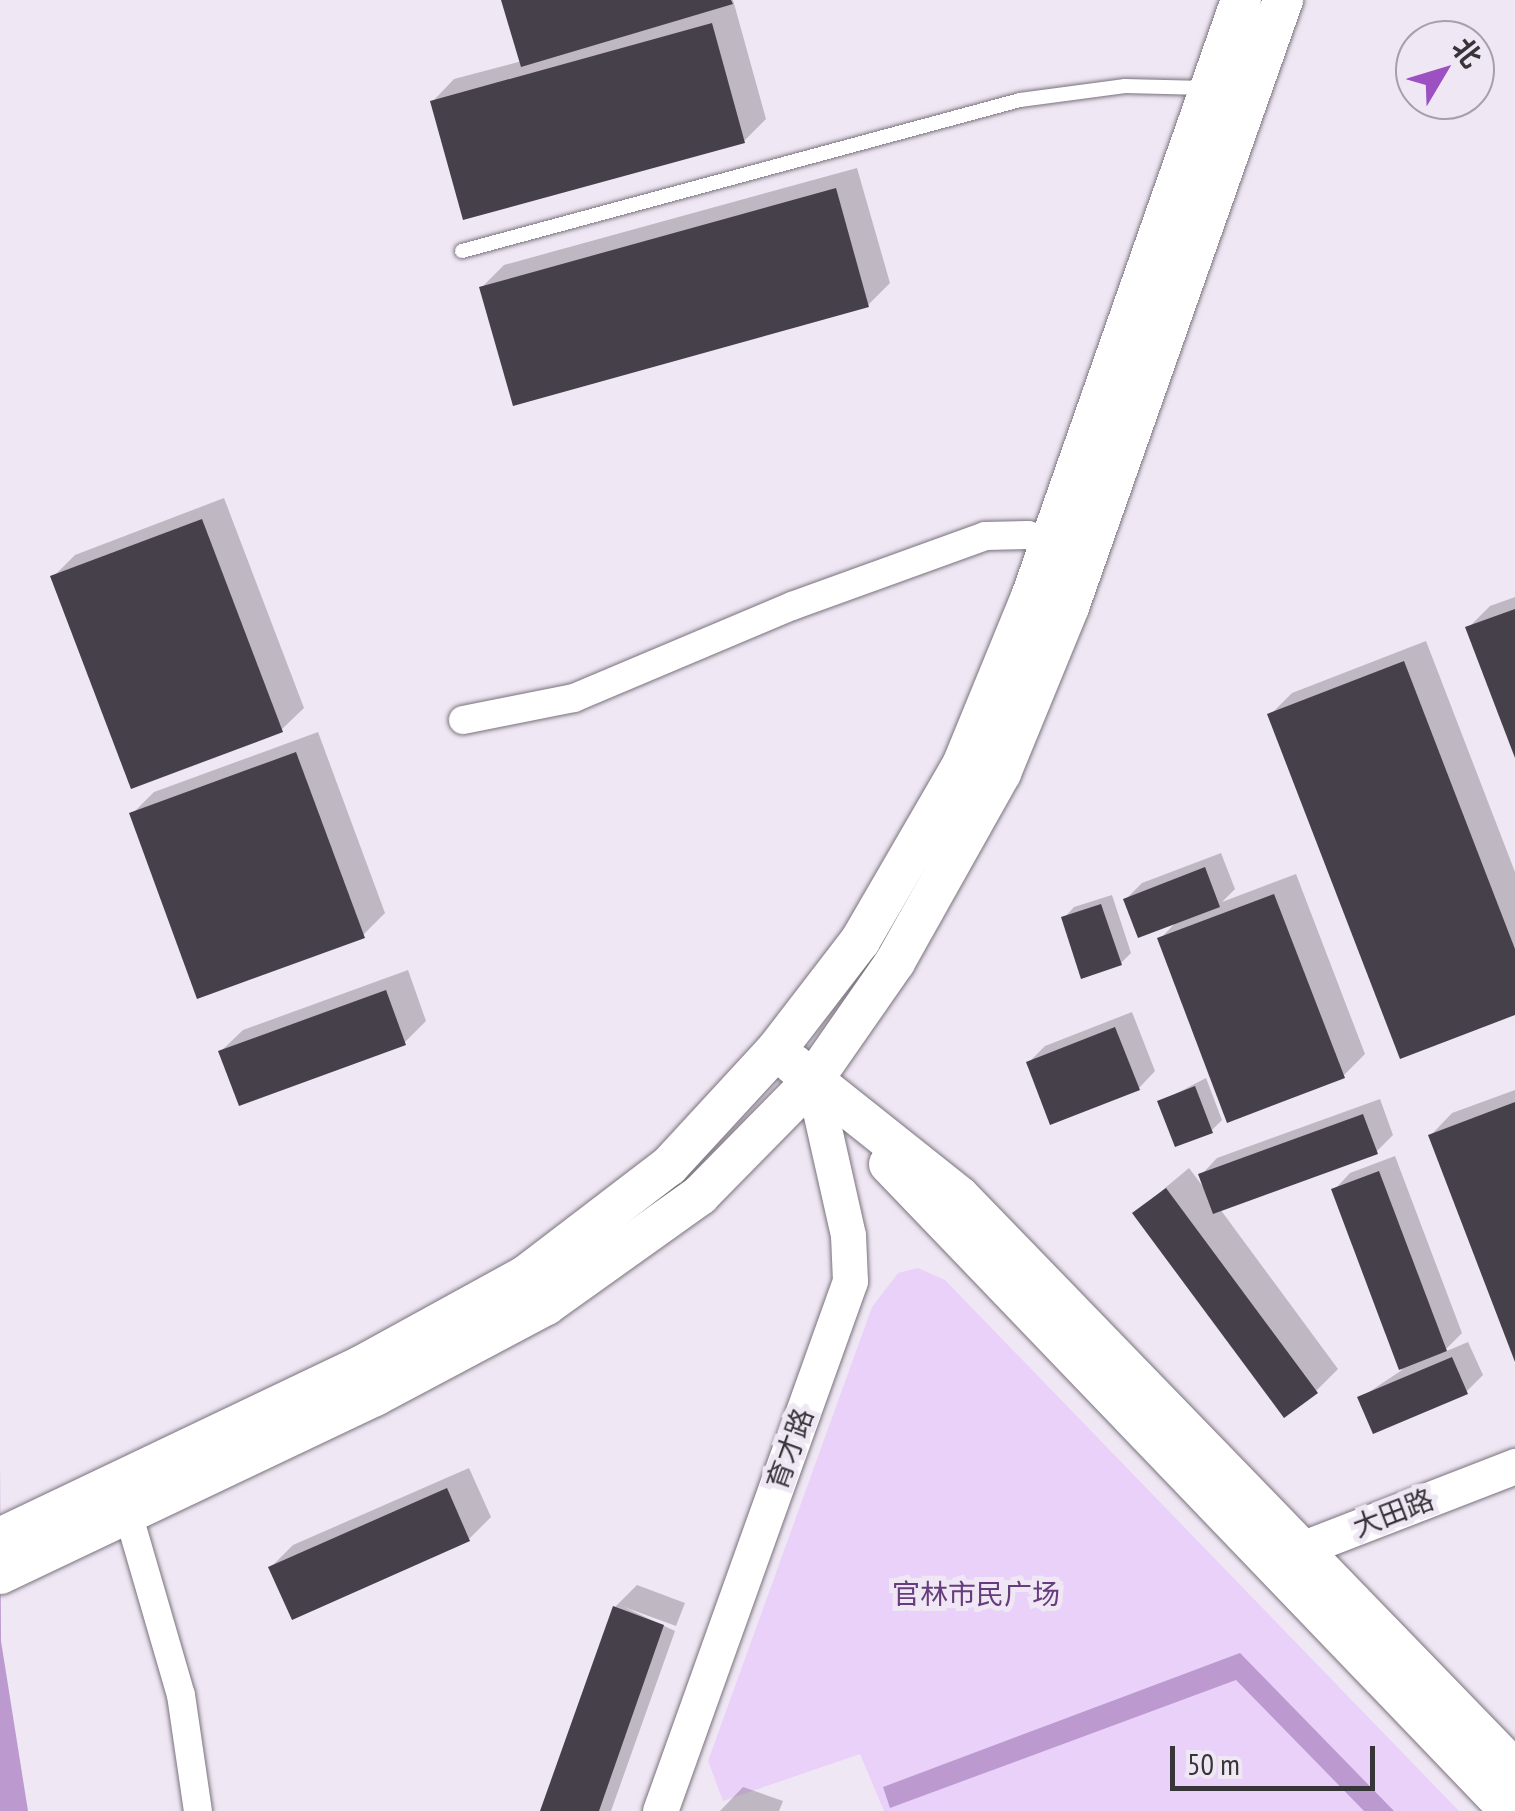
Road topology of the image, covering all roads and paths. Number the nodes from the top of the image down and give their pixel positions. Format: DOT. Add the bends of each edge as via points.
graph roads {
  1 [pos="1241,0"];
  2 [pos="1283,0"];
  3 [pos="1210,88"];
  4 [pos="462,251"];
  5 [pos="1050,543"];
  6 [pos="463,720"];
  7 [pos="776,1050"];
  8 [pos="812,1080"];
  9 [pos="1515,1466"];
  10 [pos="128,1513"];
  11 [pos="0,1538"];
  12 [pos="1290,1559"];
  13 [pos="0,1574"];
  14 [pos="1515,1770"];
  15 [pos="198,1811"];
  16 [pos="660,1811"];
  17 [pos="1510,1811"];
  1 -- 3 [label="main road"];
  2 -- 8 [label="main road" via="1075,588 1001,773 896,962"];
  3 -- 4 [label="lane" via="1125,86 1020,100"];
  3 -- 5 [label="main road"];
  5 -- 6 [label="street" via="1028,535 985,536 792,606 574,698"];
  5 -- 7 [label="main road" via="962,764 860,940"];
  7 -- 8 [label="main road"];
  7 -- 11 [label="main road" via="668,1166 525,1276 361,1366"];
  8 -- 10 [label="main road" via="700,1196 546,1306"];
  8 -- 12 [label="main road" via="959,1196"];
  8 -- 16 [label="street, 育才路" via="848,1235 850,1281"];
  9 -- 12 [label="street, 大田路"];
  10 -- 13 [label="main road"];
  10 -- 15 [label="street" via="181,1695"];
  12 -- 14 [label="main road"];
  12 -- 17 [label="main road"];
}
